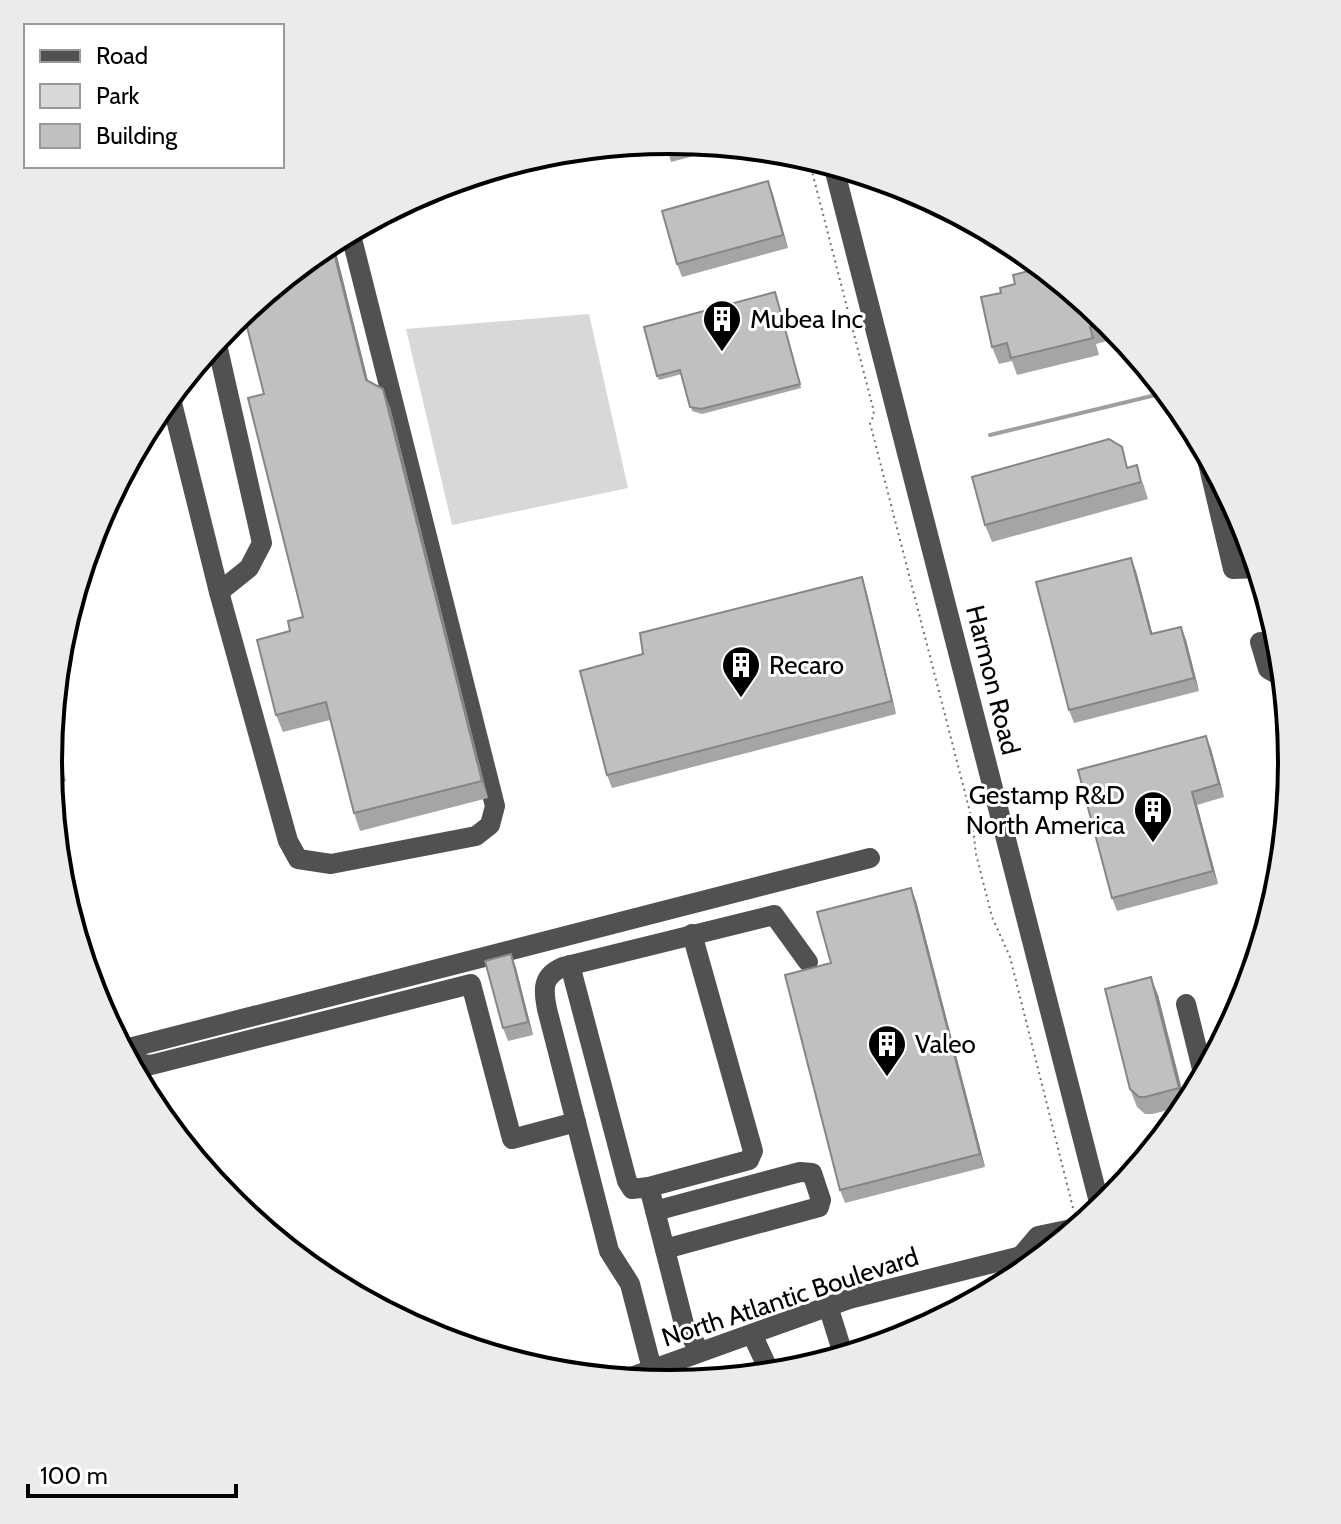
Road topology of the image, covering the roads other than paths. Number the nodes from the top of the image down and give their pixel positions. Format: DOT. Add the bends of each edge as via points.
graph roads {
  1 [pos="836,177"];
  2 [pos="353,243"];
  3 [pos="219,354"];
  4 [pos="170,417"];
  5 [pos="1214,490"];
  6 [pos="1248,568"];
  7 [pos="219,592"];
  8 [pos="1260,642"];
  9 [pos="1272,671"];
  10 [pos="870,858"];
  11 [pos="692,934"];
  12 [pos="808,962"];
  13 [pos="570,965"];
  14 [pos="1186,1004"];
  15 [pos="134,1047"];
  16 [pos="1200,1061"];
  17 [pos="143,1064"];
  18 [pos="576,1122"];
  19 [pos="649,1187"];
  20 [pos="1097,1195"];
  21 [pos="655,1211"];
  22 [pos="1056,1232"];
  23 [pos="665,1249"];
  24 [pos="1033,1251"];
  25 [pos="1020,1260"];
  26 [pos="828,1306"];
  27 [pos="752,1334"];
  28 [pos="841,1346"];
  29 [pos="700,1352"];
  30 [pos="765,1363"];
  31 [pos="652,1369"];
  1 -- 20 [label="street, Harmon Road"];
  2 -- 7 [label="street" via="492,792 490,825 476,836 331,864 298,859 288,841"];
  3 -- 7 [label="street" via="262,543 249,568"];
  4 -- 7 [label="street"];
  5 -- 6 [label="street" via="1233,569"];
  8 -- 9 [label="street"];
  10 -- 15 [label="street"];
  11 -- 12 [label="street" via="774,915"];
  11 -- 13 [label="street"];
  11 -- 19 [label="street" via="753,1151 749,1160"];
  13 -- 18 [label="street" via="553,971 543,991"];
  13 -- 19 [label="street" via="627,1181 632,1189"];
  14 -- 16 [label="street"];
  17 -- 18 [label="street" via="471,984 512,1139"];
  18 -- 31 [label="street" via="609,1251 630,1284"];
  19 -- 21 [label="street"];
  21 -- 23 [label="street"];
  21 -- 23 [label="street" via="800,1172 812,1173 821,1200 819,1207"];
  22 -- 24 [label="street, North Atlantic Boulevard" via="1038,1236"];
  23 -- 29 [label="street" via="684,1324"];
  25 -- 26 [label="street, North Atlantic Boulevard"];
  26 -- 27 [label="street, North Atlantic Boulevard"];
  26 -- 28 [label="street"];
  27 -- 29 [label="street, North Atlantic Boulevard"];
  27 -- 30 [label="street"];
  29 -- 31 [label="street, North Atlantic Boulevard"];
}
